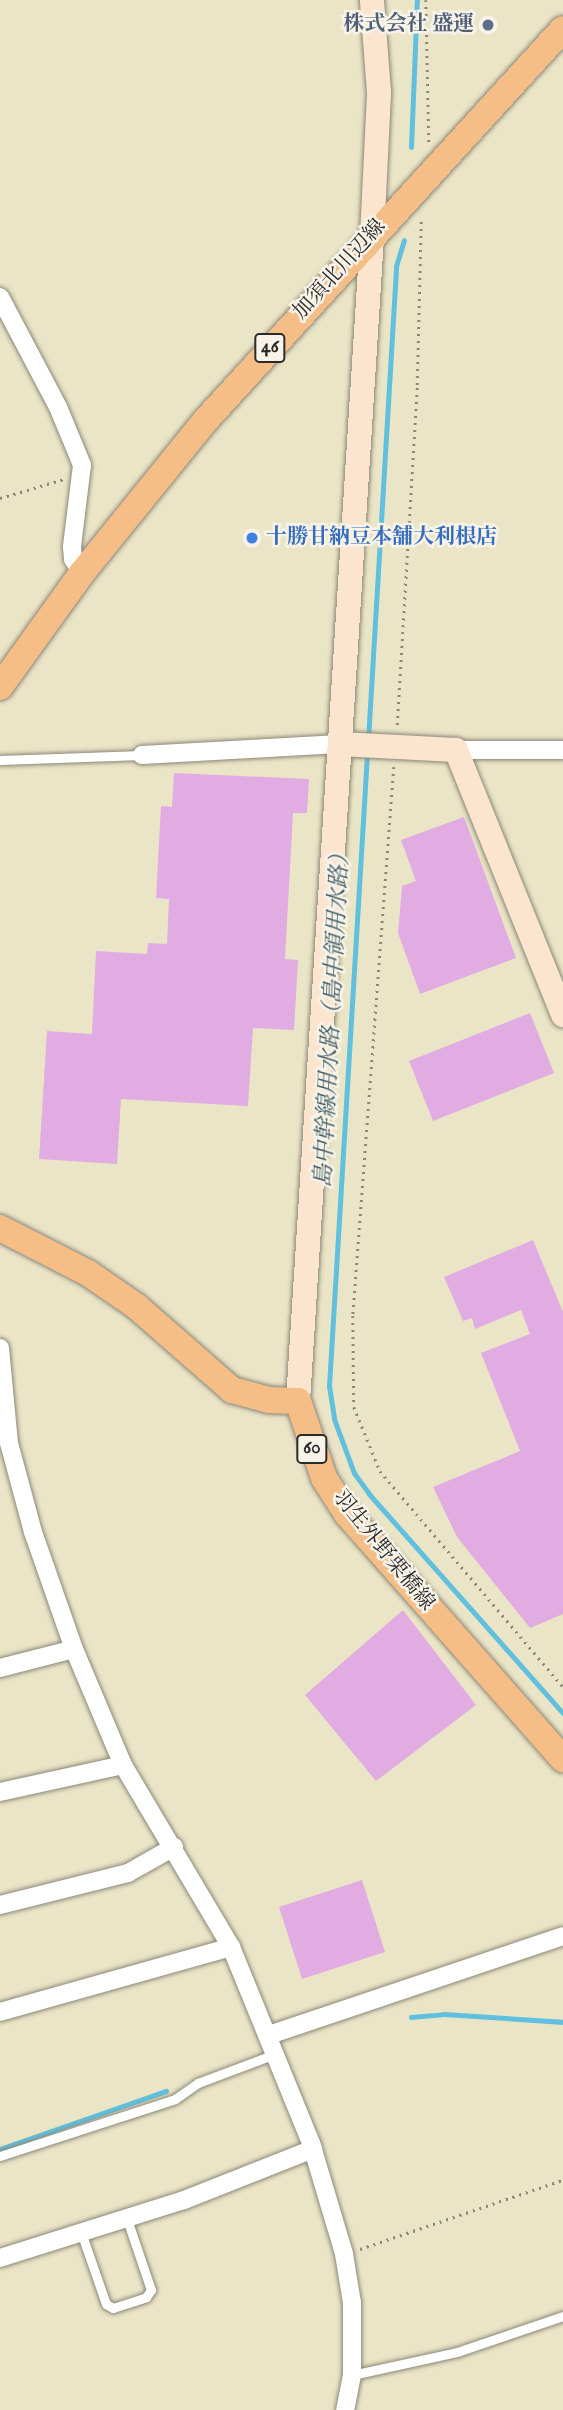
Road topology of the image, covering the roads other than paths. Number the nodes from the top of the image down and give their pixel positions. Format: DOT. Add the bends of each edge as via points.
graph roads {
  1 [pos="372,0"];
  2 [pos="563,29"];
  3 [pos="372,237"];
  4 [pos="0,297"];
  5 [pos="82,573"];
  6 [pos="0,687"];
  7 [pos="340,744"];
  8 [pos="456,750"];
  9 [pos="563,750"];
  10 [pos="142,755"];
  11 [pos="0,760"];
  12 [pos="563,1015"];
  13 [pos="0,1228"];
  14 [pos="0,1348"];
  15 [pos="298,1401"];
  16 [pos="5,1444"];
  17 [pos="74,1649"];
  18 [pos="0,1668"];
  19 [pos="563,1759"];
  20 [pos="123,1765"];
  21 [pos="0,1792"];
  22 [pos="173,1847"];
  23 [pos="0,1905"];
  24 [pos="563,1936"];
  25 [pos="231,1947"];
  26 [pos="0,2012"];
  27 [pos="269,2035"];
  28 [pos="275,2054"];
  29 [pos="313,2149"];
  30 [pos="0,2155"];
  31 [pos="127,2220"];
  32 [pos="82,2235"];
  33 [pos="0,2258"];
  34 [pos="563,2316"];
  35 [pos="352,2375"];
  36 [pos="345,2410"];
  1 -- 3 [label="street" via="379,92"];
  2 -- 3 [label="main road, 加須北川辺線 / 46"];
  3 -- 5 [label="main road, 加須北川辺線 / 46" via="205,420"];
  3 -- 7 [label="street"];
  4 -- 5 [label="street" via="58,407 82,473 72,547"];
  5 -- 6 [label="main road, 加須北川辺線 / 46"];
  7 -- 8 [label="street"];
  7 -- 10 [label="street"];
  7 -- 15 [label="street"];
  8 -- 9 [label="street"];
  8 -- 12 [label="street"];
  10 -- 11 [label="lane"];
  13 -- 15 [label="main road" via="88,1273 136,1306 232,1390 269,1400"];
  14 -- 16 [label="street"];
  15 -- 19 [label="main road, 羽生外野栗橋線 / 60" via="324,1478 347,1514"];
  16 -- 17 [label="street"];
  17 -- 18 [label="street"];
  17 -- 20 [label="street"];
  20 -- 21 [label="street"];
  20 -- 22 [label="street"];
  22 -- 23 [label="street" via="128,1873"];
  22 -- 25 [label="street"];
  24 -- 27 [label="street"];
  25 -- 26 [label="street"];
  25 -- 27 [label="street"];
  27 -- 28 [label="street"];
  28 -- 29 [label="street"];
  28 -- 30 [label="lane" via="198,2083 175,2099"];
  29 -- 31 [label="street"];
  29 -- 35 [label="street" via="344,2255 352,2303"];
  31 -- 32 [label="street"];
  31 -- 32 [label="lane" via="151,2290 135,2301 113,2308 106,2304"];
  32 -- 33 [label="street"];
  34 -- 35 [label="lane" via="457,2352"];
  35 -- 36 [label="street"];
}
